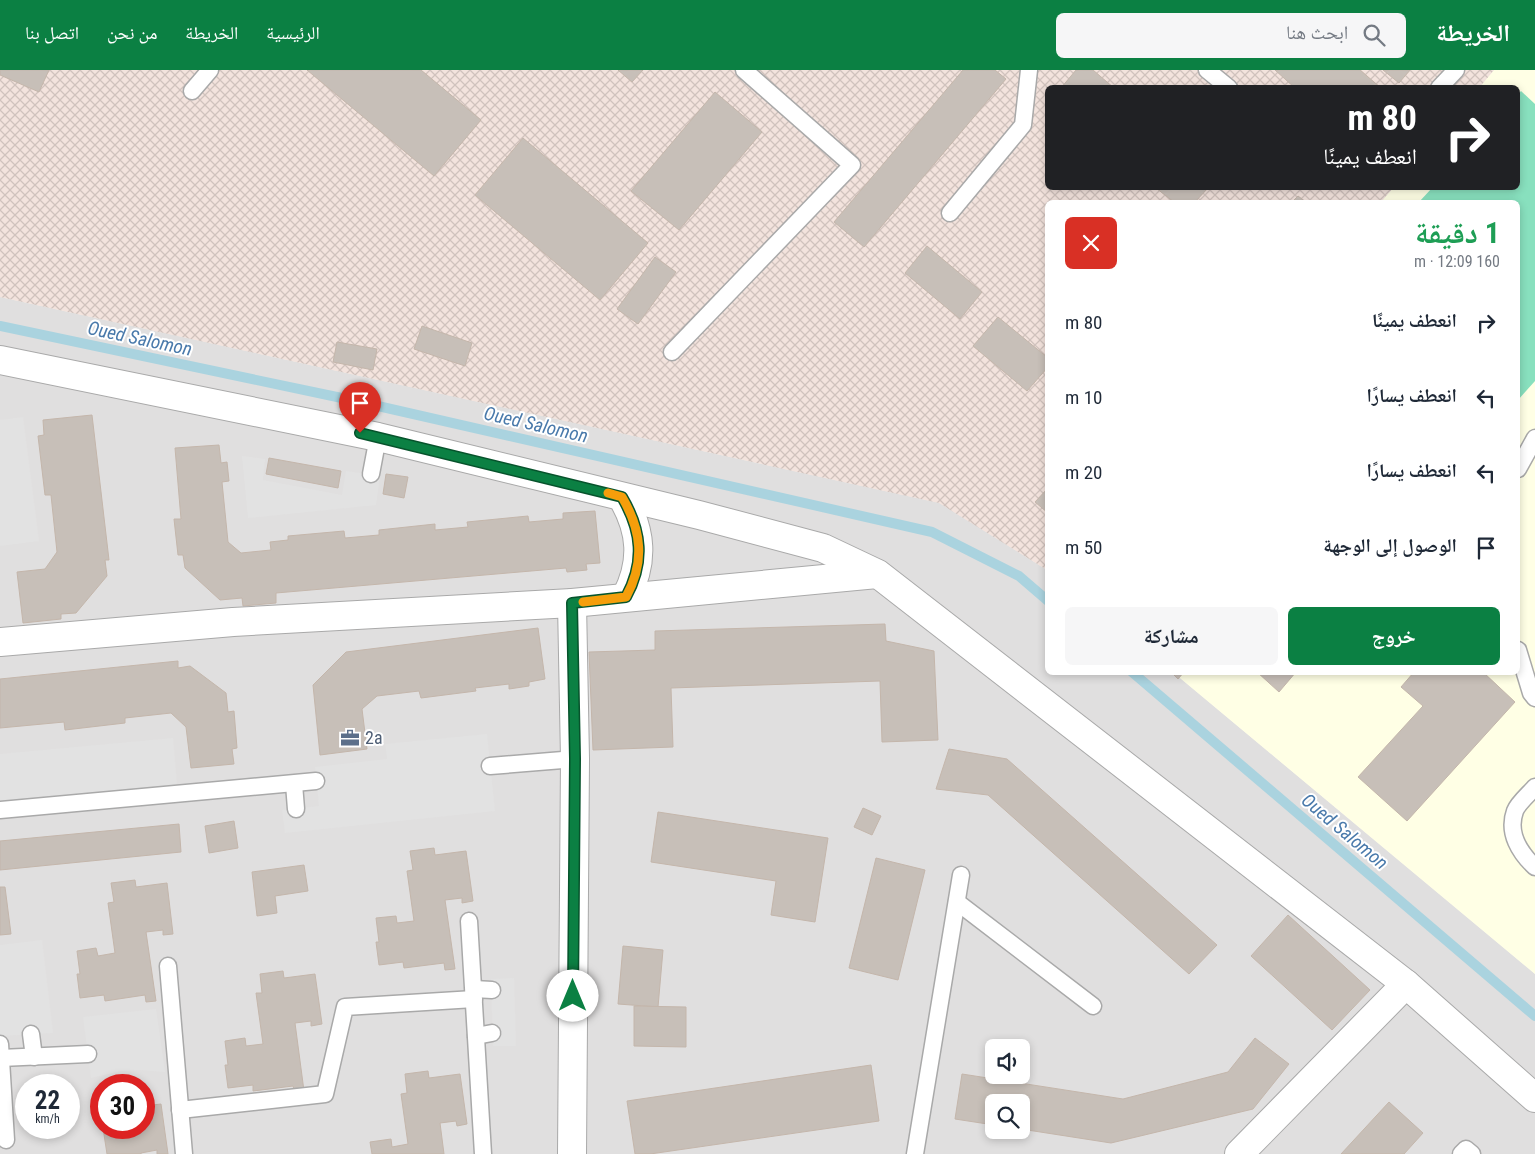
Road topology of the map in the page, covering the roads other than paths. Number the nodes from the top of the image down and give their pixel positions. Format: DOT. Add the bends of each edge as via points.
graph roads {
  1 [pos="210,70"];
  2 [pos="744,70"];
  3 [pos="1029,70"];
  4 [pos="1207,70"];
  5 [pos="1456,70"];
  6 [pos="1225,85"];
  7 [pos="1442,85"];
  8 [pos="192,91"];
  9 [pos="950,213"];
  10 [pos="672,352"];
  11 [pos="0,360"];
  12 [pos="378,437"];
  13 [pos="1535,438"];
  14 [pos="1520,465"];
  15 [pos="372,474"];
  16 [pos="622,497"];
  17 [pos="878,574"];
  18 [pos="626,597"];
  19 [pos="572,603"];
  20 [pos="0,642"];
  21 [pos="1520,657"];
  22 [pos="1535,698"];
  23 [pos="575,759"];
  24 [pos="490,766"];
  25 [pos="316,782"];
  26 [pos="294,784"];
  27 [pos="1535,787"];
  28 [pos="4,807"];
  29 [pos="296,809"];
  30 [pos="1535,867"];
  31 [pos="961,874"];
  32 [pos="956,902"];
  33 [pos="469,921"];
  34 [pos="168,966"];
  35 [pos="1406,984"];
  36 [pos="492,990"];
  37 [pos="474,994"];
  38 [pos="1093,1006"];
  39 [pos="492,1033"];
  40 [pos="32,1034"];
  41 [pos="476,1036"];
  42 [pos="1,1051"];
  43 [pos="88,1054"];
  44 [pos="34,1057"];
  45 [pos="1535,1098"];
  46 [pos="180,1110"];
  47 [pos="5,1145"];
  48 [pos="184,1154"];
  49 [pos="482,1154"];
  50 [pos="572,1154"];
  51 [pos="915,1154"];
  52 [pos="1239,1154"];
  53 [pos="1461,1154"];
  54 [pos="1472,1154"];
  1 -- 8 [label="lane"];
  2 -- 10 [label="lane" via="852,166"];
  3 -- 9 [label="lane" via="1023,124"];
  4 -- 6 [label="lane"];
  5 -- 7 [label="lane"];
  11 -- 12 [label="street"];
  12 -- 15 [label="lane"];
  12 -- 16 [label="street"];
  13 -- 14 [label="lane"];
  16 -- 17 [label="street" via="823,548"];
  16 -- 18 [label="street" via="634,521 639,547 636,573"];
  17 -- 18 [label="street"];
  17 -- 35 [label="street"];
  18 -- 19 [label="street"];
  19 -- 20 [label="street" via="234,622"];
  19 -- 23 [label="street"];
  21 -- 22 [label="lane"];
  23 -- 24 [label="lane"];
  23 -- 50 [label="street"];
  25 -- 26 [label="lane"];
  26 -- 28 [label="lane" via="167,791"];
  26 -- 29 [label="lane"];
  27 -- 30 [label="lane" via="1515,811 1513,835 1524,856"];
  31 -- 32 [label="lane"];
  32 -- 38 [label="lane"];
  32 -- 51 [label="lane"];
  33 -- 37 [label="lane"];
  34 -- 46 [label="lane" via="169,1052"];
  35 -- 45 [label="street"];
  35 -- 52 [label="street"];
  36 -- 37 [label="lane"];
  37 -- 41 [label="lane"];
  37 -- 46 [label="lane" via="345,1007 325,1094"];
  39 -- 41 [label="lane"];
  40 -- 44 [label="lane"];
  41 -- 49 [label="lane"];
  42 -- 44 [label="lane"];
  42 -- 47 [label="lane"];
  43 -- 44 [label="lane"];
  46 -- 48 [label="lane"];
  53 -- 54 [label="lane" via="1466,1149"];
}
